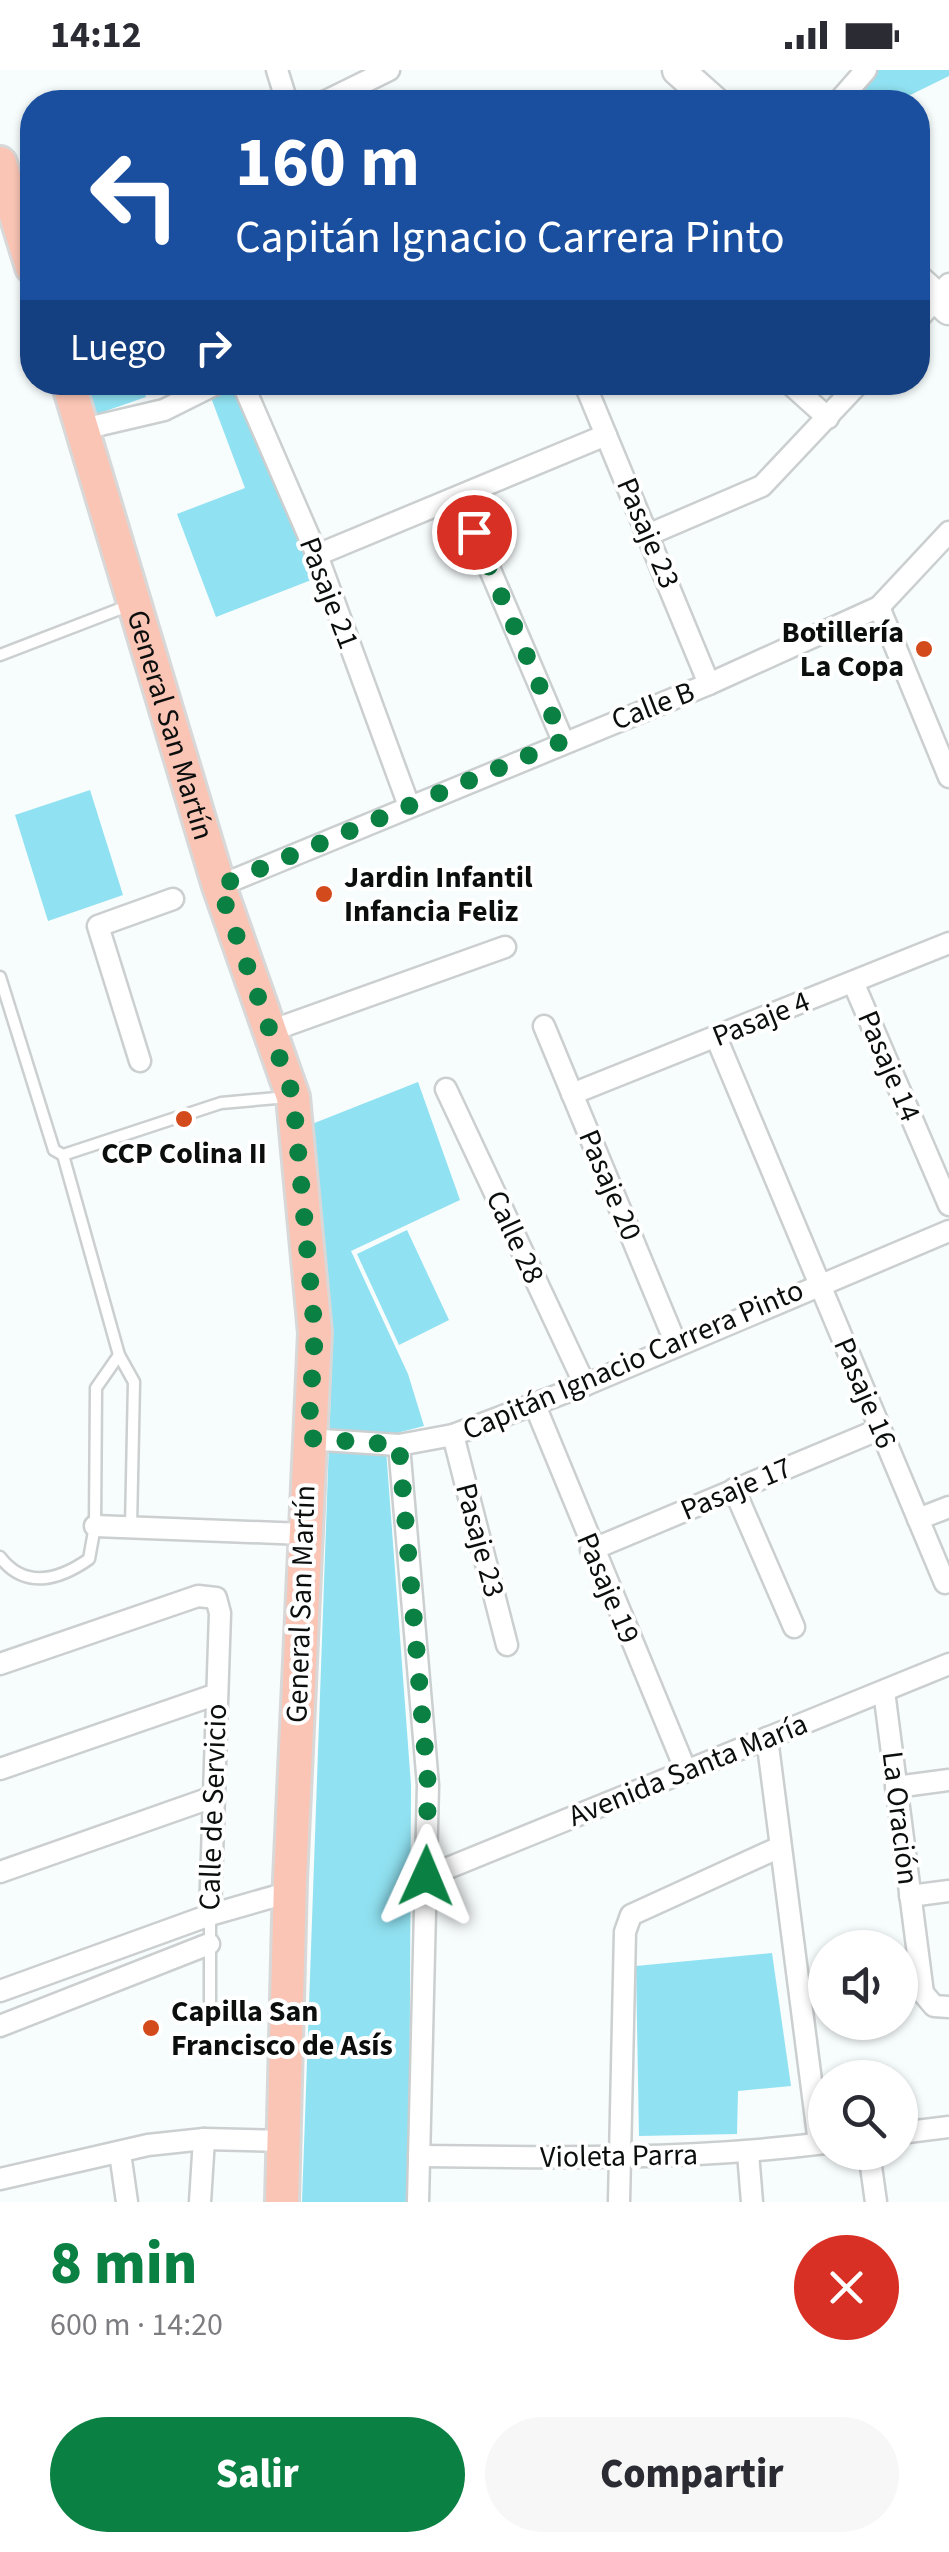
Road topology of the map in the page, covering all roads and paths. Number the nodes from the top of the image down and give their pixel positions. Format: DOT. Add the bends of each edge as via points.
graph roads {
  1 [pos="389,70"];
  2 [pos="678,70"];
  3 [pos="866,70"];
  4 [pos="348,90"];
  5 [pos="700,90"];
  6 [pos="848,90"];
  7 [pos="0,163"];
  8 [pos="20,212"];
  9 [pos="72,395"];
  10 [pos="194,395"];
  11 [pos="248,395"];
  12 [pos="589,395"];
  13 [pos="802,395"];
  14 [pos="848,395"];
  15 [pos="828,418"];
  16 [pos="83,429"];
  17 [pos="606,435"];
  18 [pos="459,497"];
  19 [pos="949,532"];
  20 [pos="650,534"];
  21 [pos="317,555"];
  22 [pos="136,602"];
  23 [pos="879,607"];
  24 [pos="0,655"];
  25 [pos="709,684"];
  26 [pos="563,741"];
  27 [pos="948,770"];
  28 [pos="409,806"];
  29 [pos="219,886"];
  30 [pos="174,899"];
  31 [pos="949,944"];
  32 [pos="505,947"];
  33 [pos="0,978"];
  34 [pos="853,982"];
  35 [pos="544,1026"];
  36 [pos="273,1030"];
  37 [pos="716,1036"];
  38 [pos="140,1061"];
  39 [pos="446,1088"];
  40 [pos="572,1094"];
  41 [pos="293,1096"];
  42 [pos="63,1154"];
  43 [pos="949,1204"];
  44 [pos="949,1231"];
  45 [pos="819,1282"];
  46 [pos="676,1344"];
  47 [pos="119,1355"];
  48 [pos="585,1386"];
  49 [pos="534,1403"];
  50 [pos="880,1428"];
  51 [pos="453,1435"];
  52 [pos="308,1438"];
  53 [pos="399,1445"];
  54 [pos="734,1489"];
  55 [pos="949,1507"];
  56 [pos="918,1519"];
  57 [pos="95,1526"];
  58 [pos="131,1528"];
  59 [pos="304,1534"];
  60 [pos="592,1550"];
  61 [pos="0,1557"];
  62 [pos="945,1583"];
  63 [pos="794,1627"];
  64 [pos="507,1644"];
  65 [pos="0,1664"];
  66 [pos="949,1664"];
  67 [pos="884,1691"];
  68 [pos="217,1694"];
  69 [pos="767,1738"];
  70 [pos="0,1769"];
  71 [pos="686,1771"];
  72 [pos="949,1780"];
  73 [pos="896,1787"];
  74 [pos="213,1797"];
  75 [pos="780,1847"];
  76 [pos="0,1872"];
  77 [pos="426,1876"];
  78 [pos="949,1891"];
  79 [pos="290,1892"];
  80 [pos="910,1896"];
  81 [pos="210,1915"];
  82 [pos="209,1944"];
  83 [pos="0,1991"];
  84 [pos="210,2001"];
  85 [pos="939,2005"];
  86 [pos="0,2026"];
  87 [pos="810,2060"];
  88 [pos="949,2127"];
  89 [pos="918,2131"];
  90 [pos="204,2139"];
  91 [pos="283,2140"];
  92 [pos="808,2145"];
  93 [pos="120,2153"];
  94 [pos="748,2153"];
  95 [pos="419,2156"];
  96 [pos="622,2158"];
  97 [pos="872,2170"];
  98 [pos="0,2179"];
  99 [pos="127,2202"];
  100 [pos="200,2202"];
  101 [pos="282,2202"];
  102 [pos="418,2202"];
  103 [pos="619,2202"];
  104 [pos="752,2202"];
  105 [pos="876,2202"];
  1 -- 4 [label="street"];
  2 -- 5 [label="main road"];
  3 -- 6 [label="street"];
  7 -- 8 [label="main road"];
  9 -- 16 [label="main road, General San Martín"];
  10 -- 16 [label="street" via="164,410"];
  11 -- 21 [label="street, Pasaje 21"];
  12 -- 17 [label="street, Pasaje 23"];
  13 -- 15 [label="street"];
  14 -- 15 [label="street"];
  15 -- 20 [label="street" via="762,486"];
  16 -- 22 [label="main road, General San Martín"];
  17 -- 18 [label="street"];
  17 -- 20 [label="street, Pasaje 23"];
  18 -- 21 [label="street"];
  18 -- 26 [label="street"];
  19 -- 23 [label="street, Calle B"];
  20 -- 25 [label="street, Pasaje 23"];
  21 -- 28 [label="street, Pasaje 21"];
  22 -- 24 [label="lane"];
  22 -- 29 [label="main road, General San Martín"];
  23 -- 25 [label="street, Calle B"];
  23 -- 27 [label="street"];
  25 -- 26 [label="street, Calle B"];
  26 -- 28 [label="street, Calle B"];
  28 -- 29 [label="street, Calle B"];
  29 -- 36 [label="main road, General San Martín"];
  30 -- 38 [label="street" via="98,926"];
  31 -- 34 [label="street, Pasaje 4"];
  32 -- 36 [label="street"];
  33 -- 42 [label="lane" via="54,1150"];
  34 -- 37 [label="street, Pasaje 4"];
  34 -- 43 [label="street, Pasaje 14"];
  35 -- 40 [label="street, Pasaje 20"];
  36 -- 41 [label="main road, General San Martín"];
  37 -- 40 [label="street, Pasaje 4"];
  37 -- 45 [label="street, Pasaje 16"];
  39 -- 48 [label="street, Calle 28"];
  40 -- 46 [label="street, Pasaje 20"];
  41 -- 42 [label="lane" via="221,1104"];
  41 -- 52 [label="main road, General San Martín" via="315,1333"];
  42 -- 47 [label="lane"];
  44 -- 45 [label="street, Capitán Ignacio Carrera Pinto"];
  45 -- 46 [label="street, Capitán Ignacio Carrera Pinto"];
  45 -- 50 [label="street, Pasaje 16"];
  46 -- 48 [label="street, Capitán Ignacio Carrera Pinto"];
  47 -- 57 [label="lane" via="96,1388"];
  47 -- 58 [label="lane" via="134,1382"];
  48 -- 49 [label="street, Capitán Ignacio Carrera Pinto"];
  49 -- 51 [label="street, Capitán Ignacio Carrera Pinto"];
  49 -- 60 [label="street, Pasaje 19"];
  50 -- 54 [label="street, Pasaje 17"];
  50 -- 56 [label="street, Pasaje 16"];
  51 -- 53 [label="street, Capitán Ignacio Carrera Pinto"];
  51 -- 64 [label="street, Pasaje 23"];
  52 -- 53 [label="street, Capitán Ignacio Carrera Pinto"];
  52 -- 59 [label="main road, General San Martín"];
  53 -- 77 [label="street" via="428,1785"];
  54 -- 60 [label="street, Pasaje 17"];
  54 -- 63 [label="street"];
  55 -- 56 [label="street"];
  56 -- 62 [label="street, Pasaje 16"];
  57 -- 58 [label="street"];
  57 -- 61 [label="lane" via="89,1559 63,1578 14,1574"];
  58 -- 59 [label="street"];
  59 -- 79 [label="main road, General San Martín"];
  60 -- 71 [label="street, Pasaje 19"];
  65 -- 68 [label="street, Calle de Servicio" via="198,1596 216,1598"];
  66 -- 67 [label="street, Avenida Santa María"];
  67 -- 69 [label="street, Avenida Santa María"];
  67 -- 73 [label="street, La Oración"];
  68 -- 70 [label="street"];
  68 -- 74 [label="street, Calle de Servicio"];
  69 -- 71 [label="street, Avenida Santa María"];
  69 -- 75 [label="street"];
  71 -- 77 [label="street, Avenida Santa María"];
  72 -- 73 [label="street"];
  73 -- 80 [label="street, La Oración"];
  74 -- 76 [label="street"];
  74 -- 81 [label="street, Calle de Servicio"];
  75 -- 87 [label="street"];
  75 -- 96 [label="street" via="631,1916 625,1932"];
  77 -- 95 [label="street"];
  78 -- 80 [label="street"];
  79 -- 81 [label="street"];
  79 -- 91 [label="main road, General San Martín"];
  80 -- 85 [label="street, La Oración" via="923,1993"];
  81 -- 82 [label="lane, Calle de Servicio"];
  81 -- 83 [label="street"];
  82 -- 84 [label="lane, Calle de Servicio"];
  82 -- 86 [label="street"];
  88 -- 89 [label="street"];
  90 -- 91 [label="street"];
  90 -- 93 [label="street"];
  90 -- 100 [label="street"];
  91 -- 101 [label="main road, General San Martín"];
  92 -- 94 [label="street, Violeta Parra"];
  93 -- 98 [label="street"];
  93 -- 99 [label="street"];
  94 -- 96 [label="street, Violeta Parra"];
  94 -- 104 [label="street"];
  95 -- 96 [label="street, Violeta Parra"];
  95 -- 102 [label="street"];
  96 -- 103 [label="street"];
  97 -- 105 [label="street"];
}
